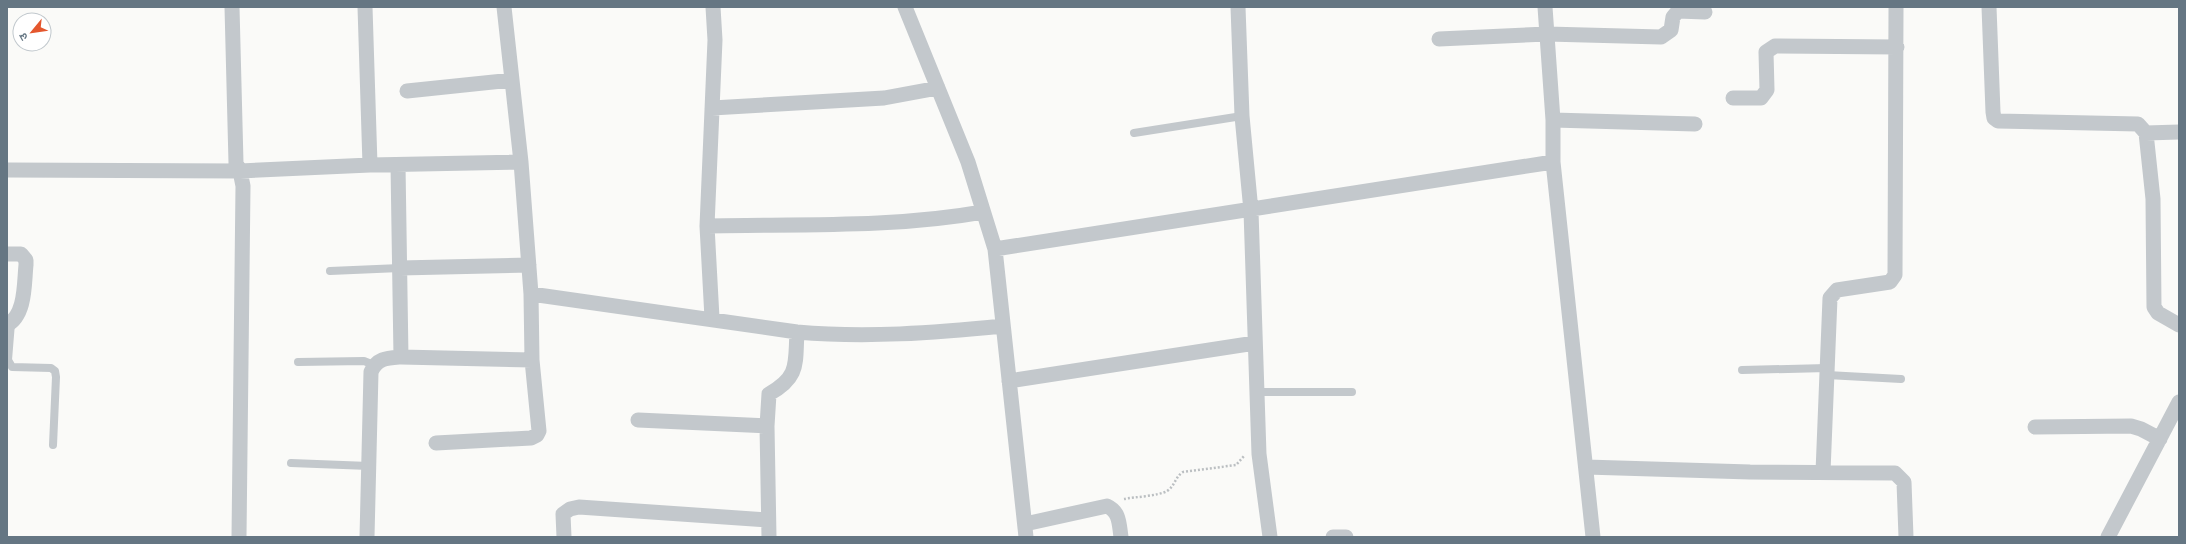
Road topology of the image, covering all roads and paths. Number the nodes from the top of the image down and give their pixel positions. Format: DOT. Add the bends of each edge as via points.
graph roads {
  1 [pos="232,7"];
  2 [pos="366,7"];
  3 [pos="504,7"];
  4 [pos="713,7"];
  5 [pos="905,7"];
  6 [pos="1238,7"];
  7 [pos="1545,7"];
  8 [pos="1896,7"];
  9 [pos="1988,7"];
  10 [pos="1705,12"];
  11 [pos="1547,34"];
  12 [pos="1439,39"];
  13 [pos="1897,47"];
  14 [pos="512,80"];
  15 [pos="938,88"];
  16 [pos="407,91"];
  17 [pos="1733,98"];
  18 [pos="712,108"];
  19 [pos="1242,116"];
  20 [pos="1553,120"];
  21 [pos="1694,124"];
  22 [pos="2179,132"];
  23 [pos="2146,133"];
  24 [pos="1134,134"];
  25 [pos="521,162"];
  26 [pos="1553,162"];
  27 [pos="370,165"];
  28 [pos="398,165"];
  29 [pos="7,170"];
  30 [pos="240,171"];
  31 [pos="1251,211"];
  32 [pos="983,212"];
  33 [pos="707,226"];
  34 [pos="995,249"];
  35 [pos="7,254"];
  36 [pos="529,266"];
  37 [pos="400,268"];
  38 [pos="330,272"];
  39 [pos="531,294"];
  40 [pos="712,318"];
  41 [pos="9,324"];
  42 [pos="2179,325"];
  43 [pos="1003,326"];
  44 [pos="797,332"];
  45 [pos="1255,342"];
  46 [pos="401,357"];
  47 [pos="532,360"];
  48 [pos="298,362"];
  49 [pos="374,365"];
  50 [pos="1742,370"];
  51 [pos="1827,372"];
  52 [pos="1900,379"];
  53 [pos="1009,381"];
  54 [pos="1257,392"];
  55 [pos="1352,392"];
  56 [pos="2179,402"];
  57 [pos="638,420"];
  58 [pos="767,426"];
  59 [pos="2035,427"];
  60 [pos="2160,439"];
  61 [pos="1259,440"];
  62 [pos="436,443"];
  63 [pos="53,445"];
  64 [pos="291,463"];
  65 [pos="369,466"];
  66 [pos="1586,467"];
  67 [pos="1823,472"];
  68 [pos="1114,509"];
  69 [pos="768,520"];
  70 [pos="1025,530"];
  71 [pos="239,537"];
  72 [pos="367,537"];
  73 [pos="564,537"];
  74 [pos="769,537"];
  75 [pos="1121,537"];
  76 [pos="1270,537"];
  77 [pos="1333,537"];
  78 [pos="1346,537"];
  79 [pos="1593,537"];
  80 [pos="1906,537"];
  81 [pos="2108,537"];
  1 -- 30 [label="street" via="236,163"];
  2 -- 27 [label="street"];
  3 -- 14 [label="street"];
  4 -- 18 [label="street" via="715,40"];
  5 -- 15 [label="street"];
  6 -- 19 [label="street"];
  7 -- 11 [label="street"];
  8 -- 13 [label="street"];
  9 -- 23 [label="street" via="1994,118 1998,121 2138,124"];
  10 -- 11 [label="street" via="1678,11 1673,17 1671,30 1661,37"];
  11 -- 12 [label="street"];
  11 -- 20 [label="street"];
  13 -- 17 [label="street" via="1775,46 1766,52 1767,90 1764,95 1761,98"];
  13 -- 51 [label="street" via="1895,275 1890,282 1837,290 1832,293"];
  14 -- 16 [label="street"];
  14 -- 25 [label="street"];
  15 -- 18 [label="street" via="884,98"];
  15 -- 32 [label="street" via="968,162"];
  18 -- 33 [label="street"];
  19 -- 24 [label="lane"];
  19 -- 31 [label="street"];
  20 -- 21 [label="street"];
  20 -- 26 [label="street"];
  22 -- 23 [label="street"];
  23 -- 42 [label="street" via="2153,199 2154,307 2158,313"];
  25 -- 28 [label="street"];
  25 -- 36 [label="street"];
  26 -- 31 [label="street"];
  26 -- 66 [label="street"];
  27 -- 28 [label="street"];
  27 -- 30 [label="street"];
  28 -- 37 [label="street"];
  29 -- 30 [label="street"];
  30 -- 71 [label="street" via="243,186"];
  31 -- 34 [label="street"];
  31 -- 45 [label="street"];
  32 -- 33 [label="street" via="911,222"];
  32 -- 34 [label="street"];
  33 -- 40 [label="street"];
  34 -- 43 [label="street"];
  35 -- 41 [label="street" via="21,254 26,260 20,308"];
  36 -- 37 [label="street"];
  36 -- 39 [label="street"];
  37 -- 38 [label="lane"];
  37 -- 46 [label="street"];
  39 -- 40 [label="street"];
  39 -- 47 [label="street"];
  40 -- 44 [label="street"];
  41 -- 63 [label="lane" via="8,360 12,367 51,368 55,371"];
  43 -- 44 [label="street" via="888,335 839,336"];
  43 -- 53 [label="street"];
  44 -- 58 [label="street" via="794,372 783,387 769,394"];
  45 -- 53 [label="street"];
  45 -- 54 [label="street"];
  46 -- 47 [label="street"];
  46 -- 49 [label="street" via="382,359"];
  47 -- 62 [label="street" via="539,431 537,435 531,438"];
  48 -- 49 [label="lane" via="364,361"];
  49 -- 65 [label="street" via="371,372"];
  50 -- 51 [label="lane"];
  51 -- 52 [label="lane"];
  51 -- 67 [label="street"];
  53 -- 70 [label="street"];
  54 -- 55 [label="lane"];
  54 -- 61 [label="street"];
  56 -- 60 [label="street"];
  57 -- 58 [label="street"];
  58 -- 69 [label="street"];
  59 -- 60 [label="street" via="2131,426"];
  60 -- 81 [label="street"];
  61 -- 68 [label="path" via="1236,465 1183,472 1176,477 1167,491 1122,499"];
  61 -- 76 [label="street"];
  64 -- 65 [label="lane"];
  65 -- 72 [label="street"];
  66 -- 67 [label="street"];
  66 -- 79 [label="street"];
  67 -- 80 [label="street" via="1895,472 1904,482"];
  68 -- 70 [label="street" via="1107,506"];
  68 -- 75 [label="street" via="1118,515"];
  69 -- 73 [label="street" via="579,507 563,514"];
  69 -- 74 [label="street"];
  77 -- 78 [label="street"];
}
